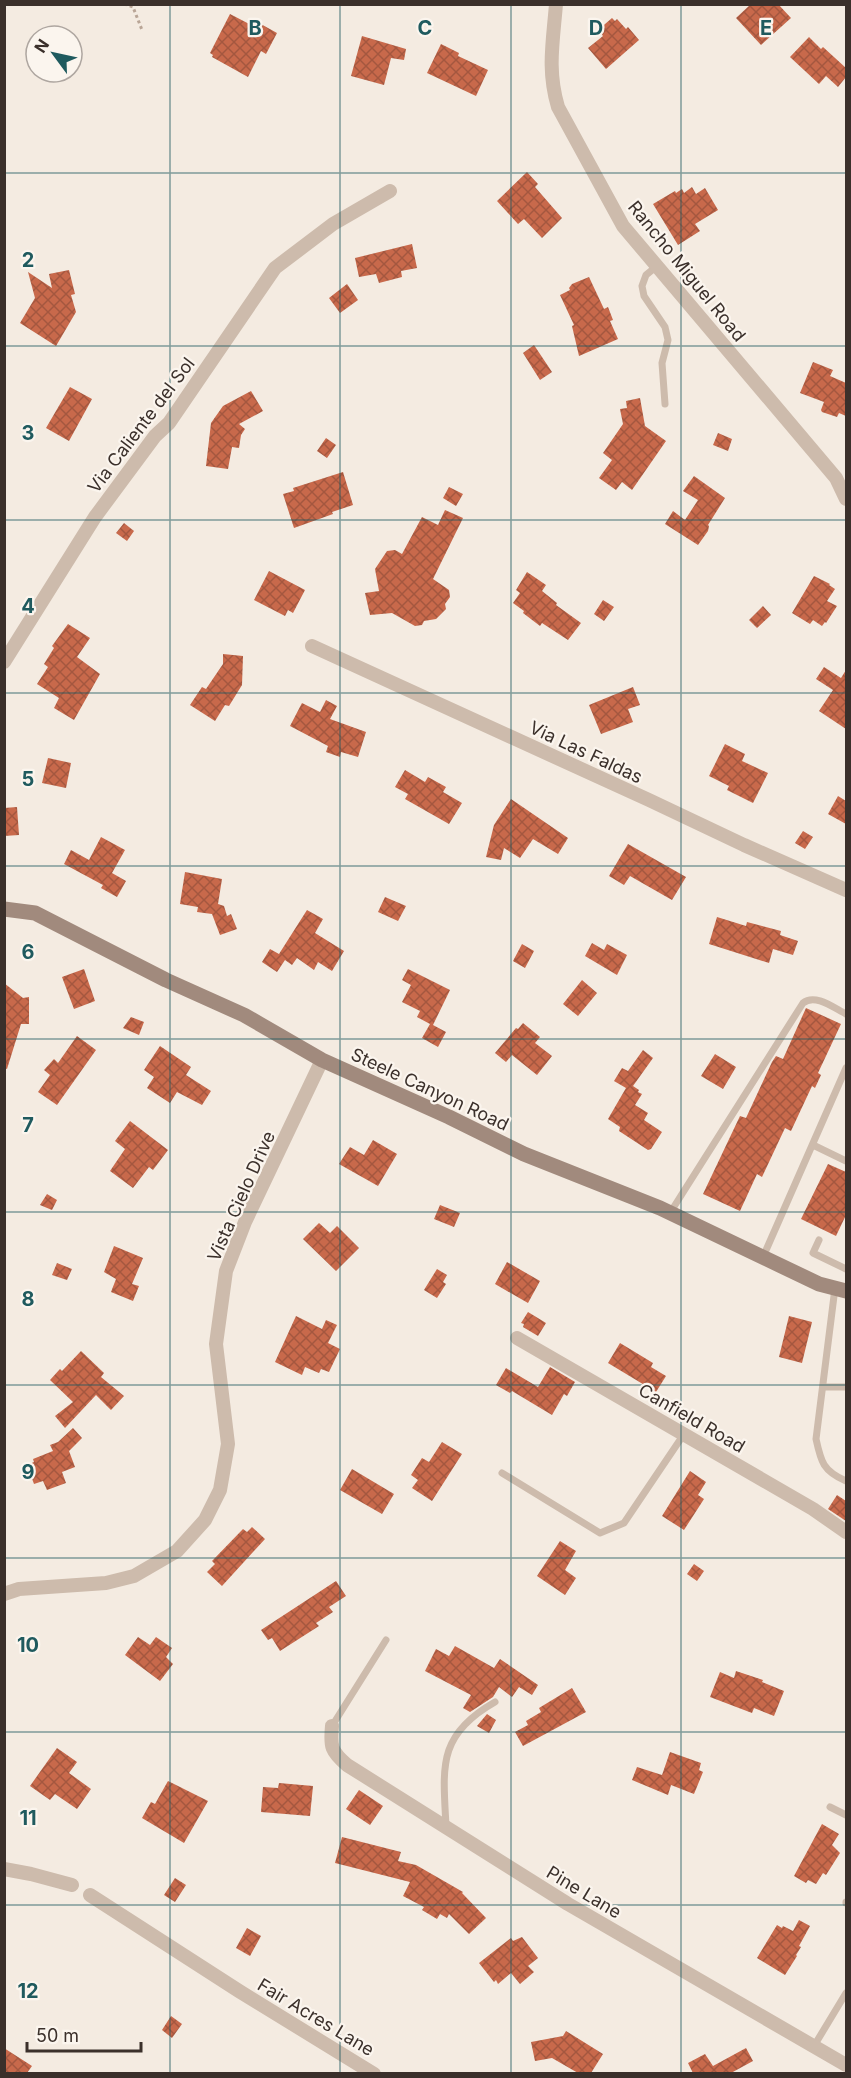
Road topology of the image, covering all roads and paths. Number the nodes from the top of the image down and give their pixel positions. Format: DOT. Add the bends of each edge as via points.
graph roads {
  1 [pos="124,4"];
  2 [pos="556,4"];
  3 [pos="142,30"];
  4 [pos="390,191"];
  5 [pos="657,266"];
  6 [pos="664,404"];
  7 [pos="846,499"];
  8 [pos="312,646"];
  9 [pos="4,662"];
  10 [pos="846,890"];
  11 [pos="4,909"];
  12 [pos="846,1014"];
  13 [pos="322,1060"];
  14 [pos="846,1068"];
  15 [pos="813,1144"];
  16 [pos="846,1161"];
  17 [pos="670,1213"];
  18 [pos="819,1240"];
  19 [pos="763,1257"];
  20 [pos="846,1269"];
  21 [pos="841,1290"];
  22 [pos="517,1338"];
  23 [pos="823,1388"];
  24 [pos="846,1388"];
  25 [pos="684,1434"];
  26 [pos="502,1473"];
  27 [pos="846,1481"];
  28 [pos="846,1532"];
  29 [pos="4,1594"];
  30 [pos="386,1640"];
  31 [pos="495,1702"];
  32 [pos="332,1725"];
  33 [pos="830,1807"];
  34 [pos="846,1815"];
  35 [pos="446,1829"];
  36 [pos="4,1869"];
  37 [pos="72,1885"];
  38 [pos="90,1895"];
  39 [pos="846,1993"];
  40 [pos="813,2046"];
  41 [pos="846,2065"];
  42 [pos="374,2073"];
  1 -- 3 [label="path" via="133,7"];
  2 -- 5 [label="street, Rancho Miguel Road" via="550,71 558,107 623,226"];
  4 -- 9 [label="street, Via Caliente del Sol" via="333,224 275,268 170,423 155,436 90,524"];
  5 -- 6 [label="lane" via="646,275 642,286 668,340 662,363"];
  5 -- 7 [label="street, Rancho Miguel Road" via="836,478"];
  8 -- 10 [label="street, Via Las Faldas"];
  11 -- 13 [label="street, Steele Canyon Road" via="34,913 244,1015"];
  12 -- 17 [label="lane" via="814,998 803,1003"];
  13 -- 17 [label="street, Steele Canyon Road" via="524,1154"];
  13 -- 29 [label="street, Vista Cielo Drive" via="226,1271 216,1344 228,1444 220,1490 205,1521 177,1551 134,1576 106,1583 19,1589"];
  14 -- 15 [label="lane"];
  15 -- 16 [label="lane"];
  15 -- 19 [label="lane"];
  17 -- 19 [label="street, Steele Canyon Road"];
  18 -- 20 [label="lane" via="813,1253"];
  19 -- 21 [label="street, Steele Canyon Road" via="819,1284"];
  21 -- 23 [label="lane"];
  22 -- 25 [label="street, Canfield Road"];
  23 -- 24 [label="lane"];
  23 -- 27 [label="lane" via="816,1439 821,1462"];
  25 -- 26 [label="lane" via="624,1523 600,1533"];
  25 -- 28 [label="street, Canfield Road"];
  30 -- 32 [label="lane"];
  31 -- 35 [label="lane" via="475,1713 453,1738 445,1772"];
  32 -- 35 [label="street, Pine Lane" via="330,1742 334,1753 347,1765"];
  33 -- 34 [label="lane"];
  35 -- 40 [label="street, Pine Lane"];
  36 -- 37 [label="street"];
  38 -- 42 [label="street, Fair Acres Lane"];
  39 -- 40 [label="lane"];
  40 -- 41 [label="street, Pine Lane"];
}
